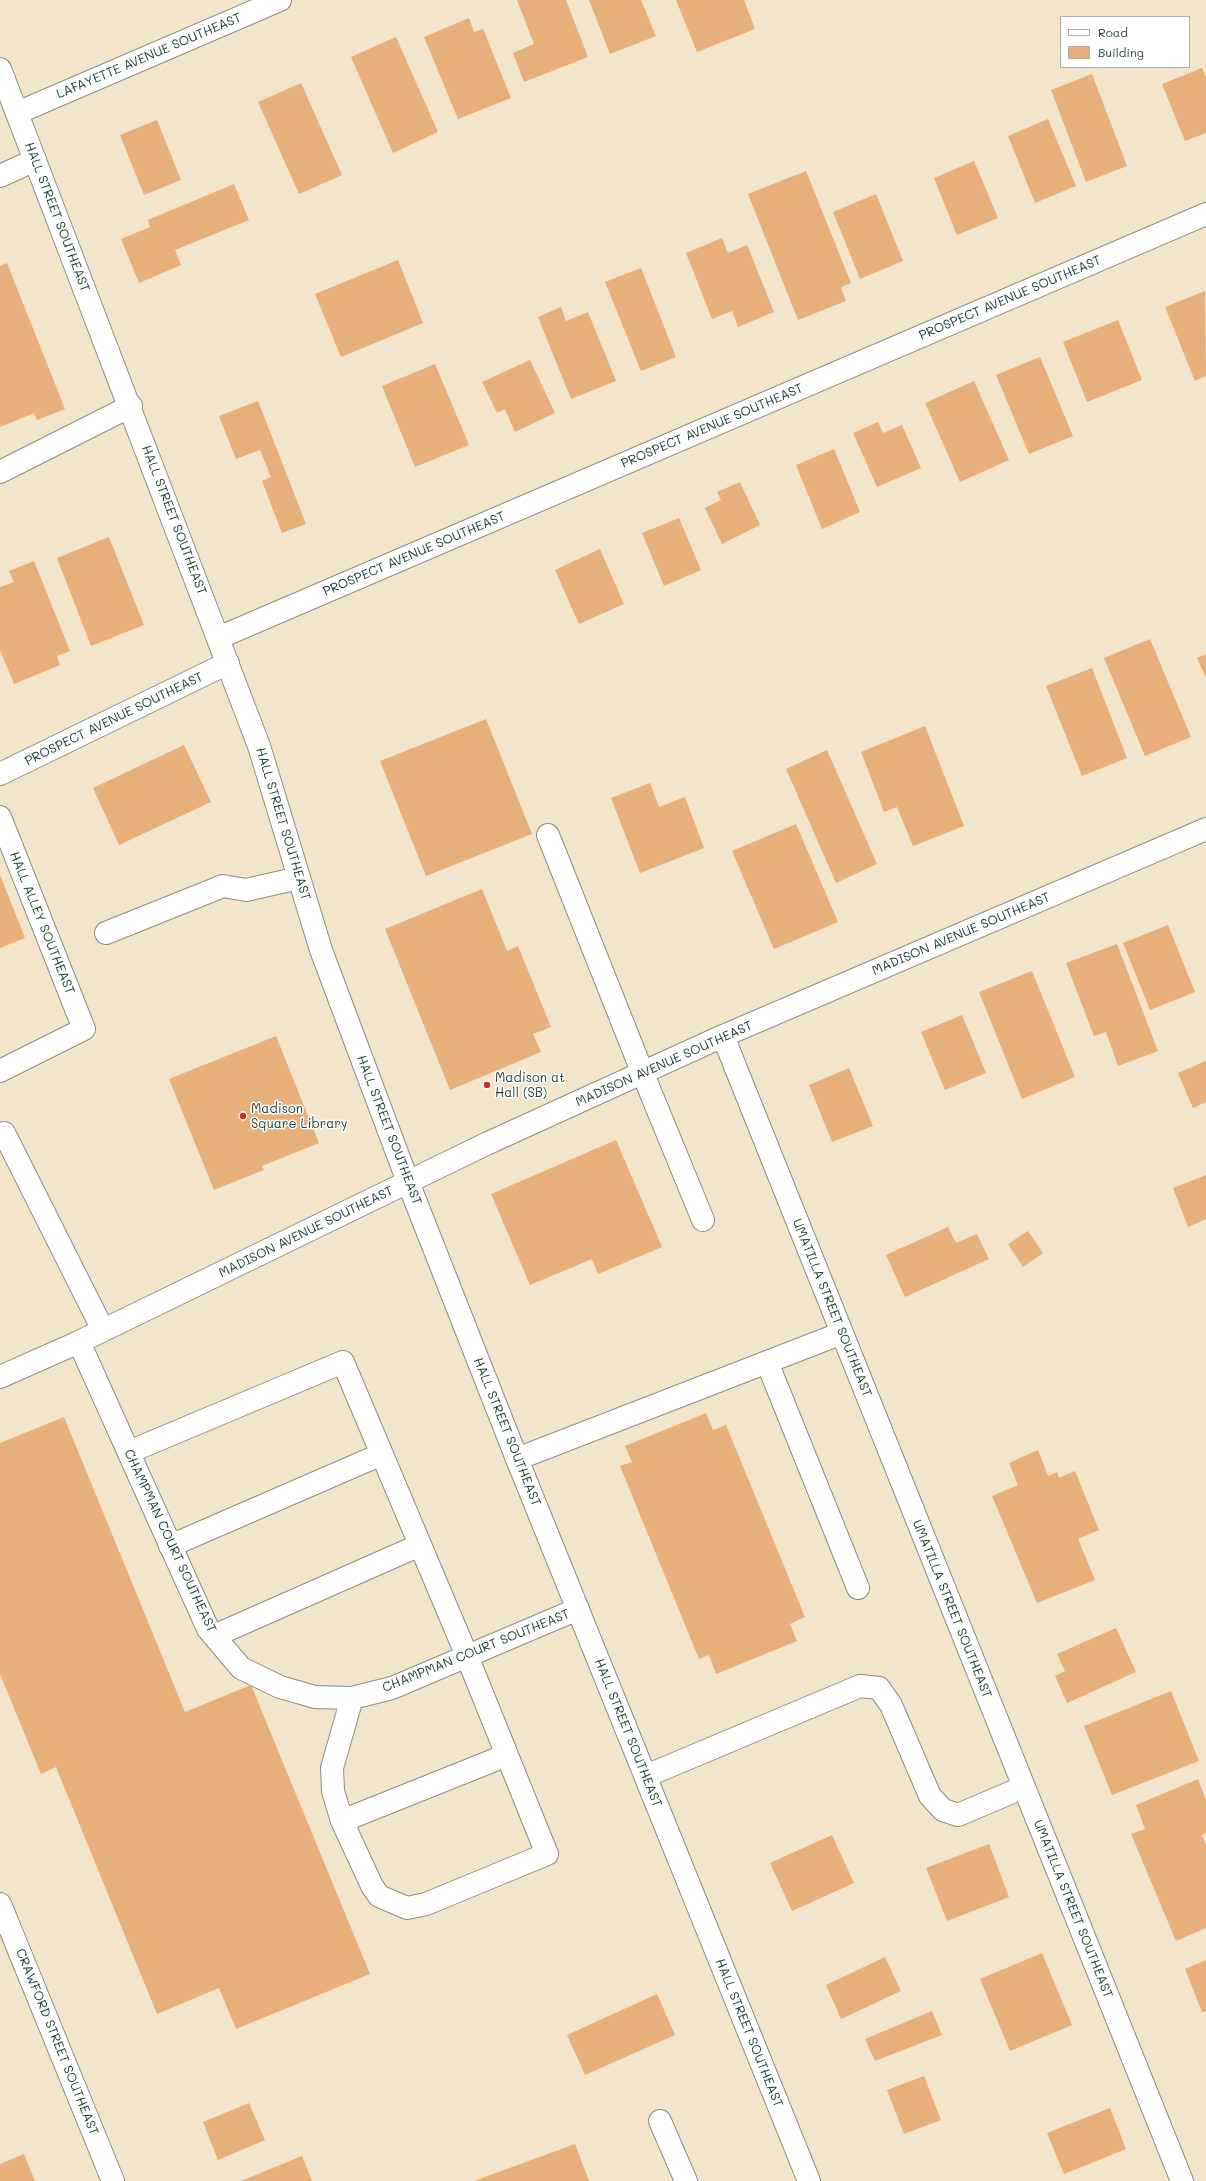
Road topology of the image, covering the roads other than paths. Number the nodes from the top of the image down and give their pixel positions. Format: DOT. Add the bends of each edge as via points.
graph roads {
  1 [pos="280,0"];
  2 [pos="0,68"];
  3 [pos="17,113"];
  4 [pos="35,160"];
  5 [pos="0,176"];
  6 [pos="1206,214"];
  7 [pos="131,406"];
  8 [pos="0,472"];
  9 [pos="218,638"];
  10 [pos="228,664"];
  11 [pos="0,774"];
  12 [pos="0,817"];
  13 [pos="1205,832"];
  14 [pos="548,835"];
  15 [pos="299,878"];
  16 [pos="106,933"];
  17 [pos="723,1036"];
  18 [pos="0,1071"];
  19 [pos="643,1074"];
  20 [pos="4,1132"];
  21 [pos="408,1182"];
  22 [pos="703,1220"];
  23 [pos="103,1330"];
  24 [pos="842,1333"];
  25 [pos="79,1342"];
  26 [pos="767,1362"];
  27 [pos="0,1377"];
  28 [pos="129,1452"];
  29 [pos="382,1454"];
  30 [pos="517,1459"];
  31 [pos="420,1545"];
  32 [pos="170,1546"];
  33 [pos="858,1588"];
  34 [pos="578,1609"];
  35 [pos="214,1636"];
  36 [pos="467,1656"];
  37 [pos="352,1698"];
  38 [pos="507,1755"];
  39 [pos="646,1776"];
  40 [pos="1024,1787"];
  41 [pos="342,1821"];
  42 [pos="0,1904"];
  43 [pos="660,2121"];
  44 [pos="113,2181"];
  45 [pos="686,2181"];
  46 [pos="809,2181"];
  47 [pos="1182,2181"];
  1 -- 3 [label="street, LAFAYETTE AVENUE SOUTHEAST"];
  2 -- 3 [label="street, HALL STREET SOUTHEAST"];
  3 -- 4 [label="street, HALL STREET SOUTHEAST"];
  4 -- 5 [label="street"];
  4 -- 7 [label="street, HALL STREET SOUTHEAST"];
  6 -- 9 [label="street, PROSPECT AVENUE SOUTHEAST"];
  7 -- 8 [label="street"];
  7 -- 9 [label="street, HALL STREET SOUTHEAST"];
  9 -- 10 [label="street, HALL STREET SOUTHEAST"];
  10 -- 11 [label="street, PROSPECT AVENUE SOUTHEAST"];
  10 -- 15 [label="street, HALL STREET SOUTHEAST" via="259,746"];
  12 -- 18 [label="street, HALL ALLEY SOUTHEAST" via="84,1029"];
  13 -- 17 [label="street, MADISON AVENUE SOUTHEAST"];
  14 -- 19 [label="street"];
  15 -- 16 [label="street" via="246,890 223,886"];
  15 -- 21 [label="street, HALL STREET SOUTHEAST" via="321,950"];
  17 -- 19 [label="street, MADISON AVENUE SOUTHEAST"];
  17 -- 24 [label="street, UMATILLA STREET SOUTHEAST"];
  19 -- 21 [label="street, MADISON AVENUE SOUTHEAST"];
  19 -- 22 [label="street"];
  20 -- 23 [label="street"];
  21 -- 23 [label="street, MADISON AVENUE SOUTHEAST"];
  21 -- 30 [label="street, HALL STREET SOUTHEAST"];
  23 -- 25 [label="street, MADISON AVENUE SOUTHEAST"];
  24 -- 26 [label="street"];
  24 -- 40 [label="street, UMATILLA STREET SOUTHEAST"];
  25 -- 27 [label="street, MADISON AVENUE SOUTHEAST"];
  25 -- 28 [label="street, CHAMPMAN COURT SOUTHEAST"];
  26 -- 30 [label="street"];
  26 -- 33 [label="street"];
  28 -- 29 [label="street" via="343,1362"];
  28 -- 32 [label="street, CHAMPMAN COURT SOUTHEAST"];
  29 -- 31 [label="street"];
  29 -- 32 [label="street"];
  30 -- 34 [label="street, HALL STREET SOUTHEAST"];
  31 -- 35 [label="street"];
  31 -- 36 [label="street"];
  32 -- 35 [label="street, CHAMPMAN COURT SOUTHEAST" via="208,1629"];
  34 -- 36 [label="street, CHAMPMAN COURT SOUTHEAST"];
  34 -- 39 [label="street, HALL STREET SOUTHEAST"];
  35 -- 37 [label="street, CHAMPMAN COURT SOUTHEAST" via="241,1668 280,1687 314,1696"];
  36 -- 37 [label="street, CHAMPMAN COURT SOUTHEAST" via="392,1688"];
  36 -- 38 [label="street"];
  37 -- 41 [label="street" via="332,1768 333,1791"];
  38 -- 41 [label="street"];
  38 -- 41 [label="street" via="547,1854 426,1904 408,1908 379,1896"];
  39 -- 40 [label="street" via="860,1686 879,1688 891,1705 930,1796 943,1810 958,1815"];
  39 -- 46 [label="street, HALL STREET SOUTHEAST"];
  40 -- 47 [label="street, UMATILLA STREET SOUTHEAST"];
  42 -- 44 [label="street, CRAWFORD STREET SOUTHEAST"];
  43 -- 45 [label="street"];
}
